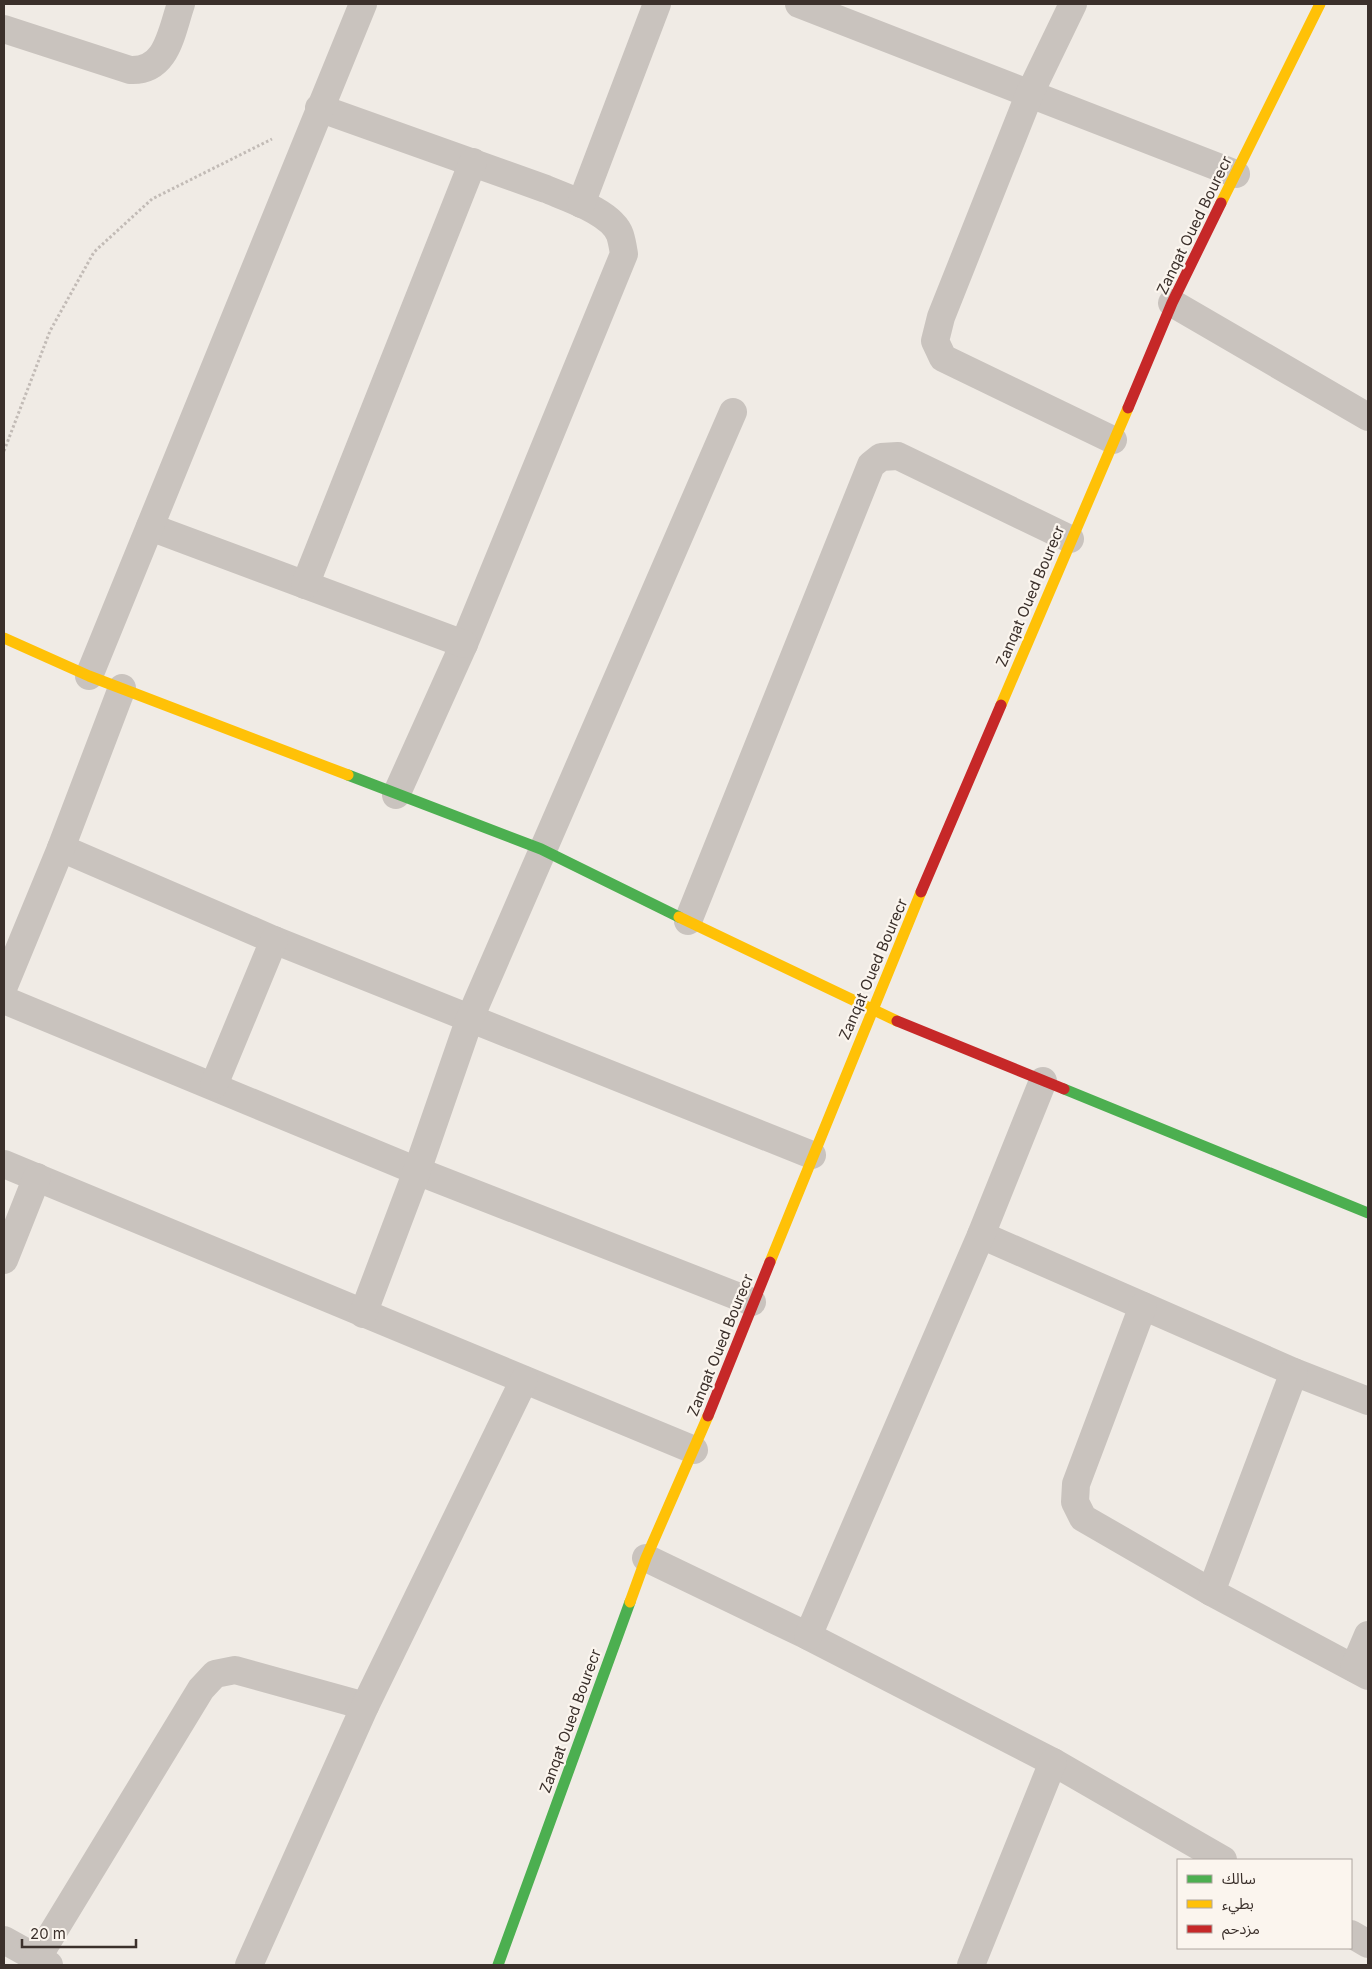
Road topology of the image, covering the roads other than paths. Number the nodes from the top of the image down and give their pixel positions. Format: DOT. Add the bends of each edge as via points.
graph roads {
  1 [pos="181,4"];
  2 [pos="363,4"];
  3 [pos="657,4"];
  4 [pos="799,4"];
  5 [pos="1073,4"];
  6 [pos="1320,4"];
  7 [pos="4,29"];
  8 [pos="1030,94"];
  9 [pos="317,112"];
  10 [pos="473,162"];
  11 [pos="1236,174"];
  12 [pos="581,204"];
  13 [pos="1172,303"];
  14 [pos="733,412"];
  15 [pos="1368,417"];
  16 [pos="1113,440"];
  17 [pos="150,527"];
  18 [pos="1070,539"];
  19 [pos="305,585"];
  20 [pos="4,638"];
  21 [pos="464,644"];
  22 [pos="88,676"];
  23 [pos="122,688"];
  24 [pos="396,795"];
  25 [pos="61,848"];
  26 [pos="541,849"];
  27 [pos="688,921"];
  28 [pos="274,940"];
  29 [pos="4,986"];
  30 [pos="4,1000"];
  31 [pos="871,1011"];
  32 [pos="470,1018"];
  33 [pos="1043,1081"];
  34 [pos="214,1085"];
  35 [pos="812,1155"];
  36 [pos="4,1164"];
  37 [pos="417,1171"];
  38 [pos="37,1176"];
  39 [pos="1368,1213"];
  40 [pos="981,1235"];
  41 [pos="4,1260"];
  42 [pos="752,1302"];
  43 [pos="1143,1306"];
  44 [pos="363,1314"];
  45 [pos="1294,1372"];
  46 [pos="524,1380"];
  47 [pos="1368,1401"];
  48 [pos="694,1450"];
  49 [pos="646,1558"];
  50 [pos="1211,1592"];
  51 [pos="1368,1635"];
  52 [pos="808,1636"];
  53 [pos="1361,1672"];
  54 [pos="365,1706"];
  55 [pos="1053,1762"];
  56 [pos="1221,1859"];
  57 [pos="1352,1935"];
  58 [pos="4,1940"];
  59 [pos="1368,1944"];
  60 [pos="39,1963"];
  61 [pos="249,1965"];
  62 [pos="498,1965"];
  63 [pos="971,1965"];
  1 -- 7 [label="street" via="164,52 156,64 144,71 130,70"];
  2 -- 9 [label="street"];
  3 -- 12 [label="street"];
  4 -- 8 [label="street"];
  5 -- 8 [label="street"];
  6 -- 11 [label="street, Zanqat Oued Bourecr"];
  8 -- 11 [label="street"];
  8 -- 16 [label="street" via="935,340 943,358"];
  9 -- 10 [label="street"];
  9 -- 17 [label="street"];
  10 -- 12 [label="street"];
  10 -- 19 [label="street"];
  11 -- 13 [label="street, Zanqat Oued Bourecr"];
  12 -- 21 [label="street" via="609,220 620,234 624,254"];
  13 -- 15 [label="street"];
  13 -- 16 [label="street, Zanqat Oued Bourecr"];
  14 -- 26 [label="street"];
  16 -- 18 [label="street, Zanqat Oued Bourecr"];
  17 -- 19 [label="street"];
  17 -- 22 [label="street"];
  18 -- 27 [label="street" via="898,456 881,457 871,464"];
  18 -- 31 [label="street, Zanqat Oued Bourecr"];
  19 -- 21 [label="street"];
  20 -- 22 [label="street"];
  21 -- 24 [label="street"];
  22 -- 23 [label="street"];
  23 -- 24 [label="street"];
  23 -- 25 [label="street"];
  24 -- 26 [label="street"];
  25 -- 28 [label="street"];
  25 -- 29 [label="street"];
  26 -- 27 [label="street"];
  26 -- 32 [label="street"];
  27 -- 31 [label="street"];
  28 -- 32 [label="street"];
  28 -- 34 [label="street"];
  30 -- 34 [label="street"];
  31 -- 33 [label="street"];
  31 -- 35 [label="street, Zanqat Oued Bourecr"];
  32 -- 35 [label="street"];
  32 -- 37 [label="street"];
  33 -- 39 [label="street"];
  33 -- 40 [label="street"];
  34 -- 37 [label="street"];
  35 -- 42 [label="street, Zanqat Oued Bourecr"];
  36 -- 38 [label="street"];
  37 -- 42 [label="street"];
  37 -- 44 [label="street"];
  38 -- 41 [label="street"];
  38 -- 44 [label="street"];
  40 -- 43 [label="street"];
  40 -- 52 [label="street"];
  42 -- 48 [label="street, Zanqat Oued Bourecr"];
  43 -- 45 [label="street"];
  43 -- 50 [label="street" via="1076,1484 1074,1502 1083,1518"];
  44 -- 46 [label="street"];
  45 -- 47 [label="street"];
  45 -- 50 [label="street"];
  46 -- 48 [label="street"];
  46 -- 54 [label="street"];
  48 -- 49 [label="street, Zanqat Oued Bourecr"];
  49 -- 52 [label="street"];
  49 -- 62 [label="street, Zanqat Oued Bourecr"];
  50 -- 53 [label="street"];
  51 -- 53 [label="street"];
  52 -- 55 [label="street"];
  54 -- 60 [label="street" via="235,1670 215,1674 201,1689"];
  54 -- 61 [label="street"];
  55 -- 56 [label="street"];
  55 -- 63 [label="street"];
  57 -- 59 [label="street"];
  58 -- 60 [label="street"];
}
